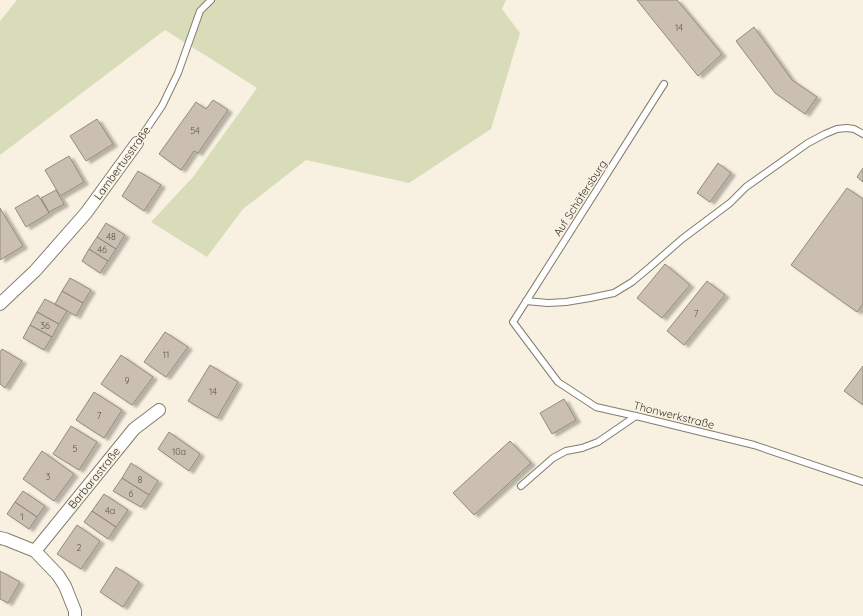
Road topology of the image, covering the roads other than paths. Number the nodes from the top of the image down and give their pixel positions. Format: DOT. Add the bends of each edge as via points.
graph roads {
  1 [pos="211,0"];
  2 [pos="664,84"];
  3 [pos="863,134"];
  4 [pos="138,143"];
  5 [pos="526,301"];
  6 [pos="0,304"];
  7 [pos="513,322"];
  8 [pos="159,410"];
  9 [pos="636,416"];
  10 [pos="863,482"];
  11 [pos="521,486"];
  12 [pos="0,538"];
  13 [pos="35,551"];
  14 [pos="75,616"];
  1 -- 4 [label="lane, Lambertusstraße" via="200,11 178,73 162,106"];
  2 -- 5 [label="lane, Auf Schäfersburg"];
  3 -- 5 [label="lane" via="854,129 837,129 808,143 746,187 730,203 682,239 632,282 614,293 566,302"];
  4 -- 6 [label="street, Lambertusstraße" via="86,212 35,271"];
  5 -- 7 [label="lane, Auf Schäfersburg"];
  7 -- 9 [label="lane, Thonwerkstraße" via="558,382 596,407"];
  8 -- 13 [label="street, Barbarastraße" via="134,429"];
  9 -- 10 [label="lane, Thonwerkstraße" via="754,445"];
  9 -- 11 [label="lane" via="598,442 566,451 553,458"];
  12 -- 13 [label="street"];
  13 -- 14 [label="street" via="65,586"];
}
